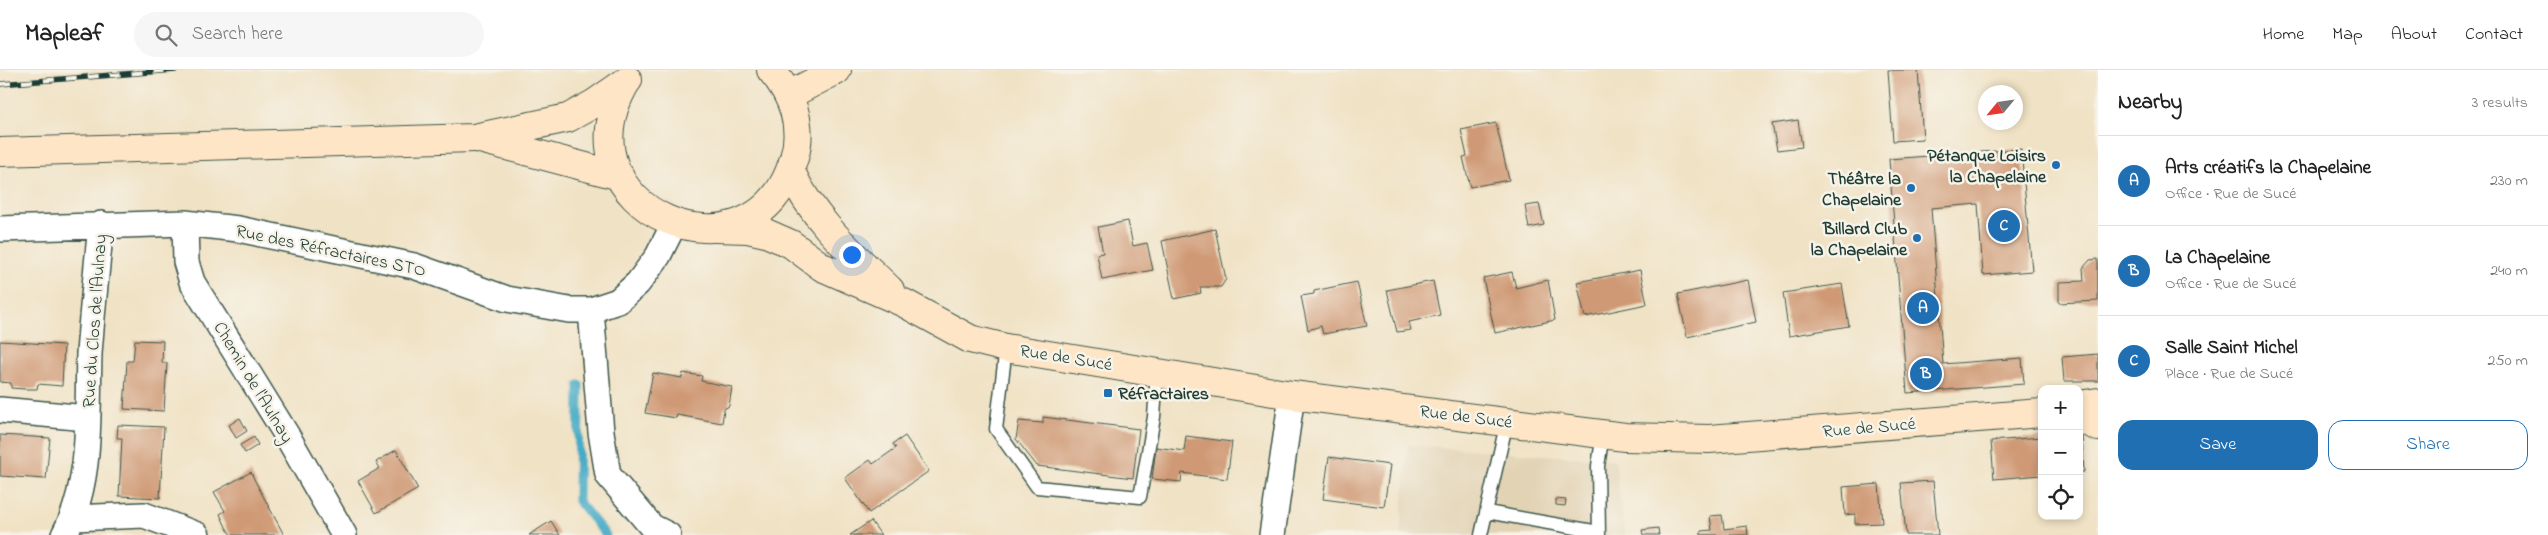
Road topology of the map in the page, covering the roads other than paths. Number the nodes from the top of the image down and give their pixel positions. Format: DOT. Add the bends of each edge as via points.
graph roads {
  1 [pos="771,70"];
  2 [pos="836,70"];
  3 [pos="632,75"];
  4 [pos="789,95"];
  5 [pos="474,138"];
  6 [pos="0,152"];
  7 [pos="791,172"];
  8 [pos="620,176"];
  9 [pos="185,223"];
  10 [pos="101,224"];
  11 [pos="674,224"];
  12 [pos="715,228"];
  13 [pos="0,229"];
  14 [pos="904,303"];
  15 [pos="591,310"];
  16 [pos="1006,348"];
  17 [pos="1157,372"];
  18 [pos="1292,395"];
  19 [pos="2098,402"];
  20 [pos="2083,404"];
  21 [pos="0,410"];
  22 [pos="2038,412"];
  23 [pos="87,418"];
  24 [pos="2083,420"];
  25 [pos="1506,421"];
  26 [pos="2098,427"];
  27 [pos="1602,434"];
  28 [pos="1487,512"];
  29 [pos="69,527"];
  30 [pos="1599,534"];
  31 [pos="197,535"];
  32 [pos="344,535"];
  33 [pos="668,535"];
  34 [pos="1272,535"];
  35 [pos="1481,535"];
  1 -- 4 [label="street"];
  2 -- 4 [label="street"];
  3 -- 5 [label="street" via="595,103 568,118"];
  3 -- 8 [label="street" via="620,92 611,120 611,148"];
  4 -- 7 [label="street" via="798,133"];
  5 -- 6 [label="street"];
  5 -- 8 [label="street"];
  7 -- 12 [label="street" via="781,189 763,208 734,224"];
  7 -- 14 [label="street, Rue de Sucé" via="810,206 840,242"];
  8 -- 11 [label="street" via="642,206"];
  9 -- 10 [label="street, Rue des Réfractaires STO"];
  9 -- 15 [label="street, Rue des Réfractaires STO" via="238,229 414,266 507,299 569,310"];
  9 -- 32 [label="street, Chemin de l'Aulnay" via="186,262 192,282"];
  10 -- 13 [label="street, Rue des Réfractaires STO"];
  10 -- 23 [label="street, Rue du Clos de l'Aulnay"];
  11 -- 12 [label="street, Rue de Sucé"];
  11 -- 15 [label="street, Rue des Réfractaires STO" via="645,275 618,301"];
  12 -- 14 [label="street, Rue de Sucé" via="766,232 791,244 822,267"];
  14 -- 16 [label="street, Rue de Sucé" via="970,338"];
  15 -- 33 [label="street" via="598,406 608,475 652,527"];
  16 -- 17 [label="street, Rue de Sucé"];
  16 -- 17 [label="lane" via="996,429 1037,487 1140,497 1154,417"];
  17 -- 18 [label="street, Rue de Sucé"];
  18 -- 25 [label="street, Rue de Sucé"];
  18 -- 34 [label="street"];
  19 -- 20 [label="street"];
  21 -- 23 [label="street, Rue du Clos de l'Aulnay"];
  22 -- 27 [label="street, Rue de Sucé" via="1709,439 1658,440"];
  23 -- 29 [label="street, Rue du Clos de l'Aulnay" via="82,474"];
  24 -- 26 [label="street"];
  25 -- 27 [label="street, Rue de Sucé"];
  25 -- 28 [label="lane"];
  27 -- 30 [label="lane" via="1598,466"];
  28 -- 30 [label="lane"];
  28 -- 35 [label="lane"];
  29 -- 31 [label="street, Rue du Clos de l'Aulnay" via="144,515"];
}
